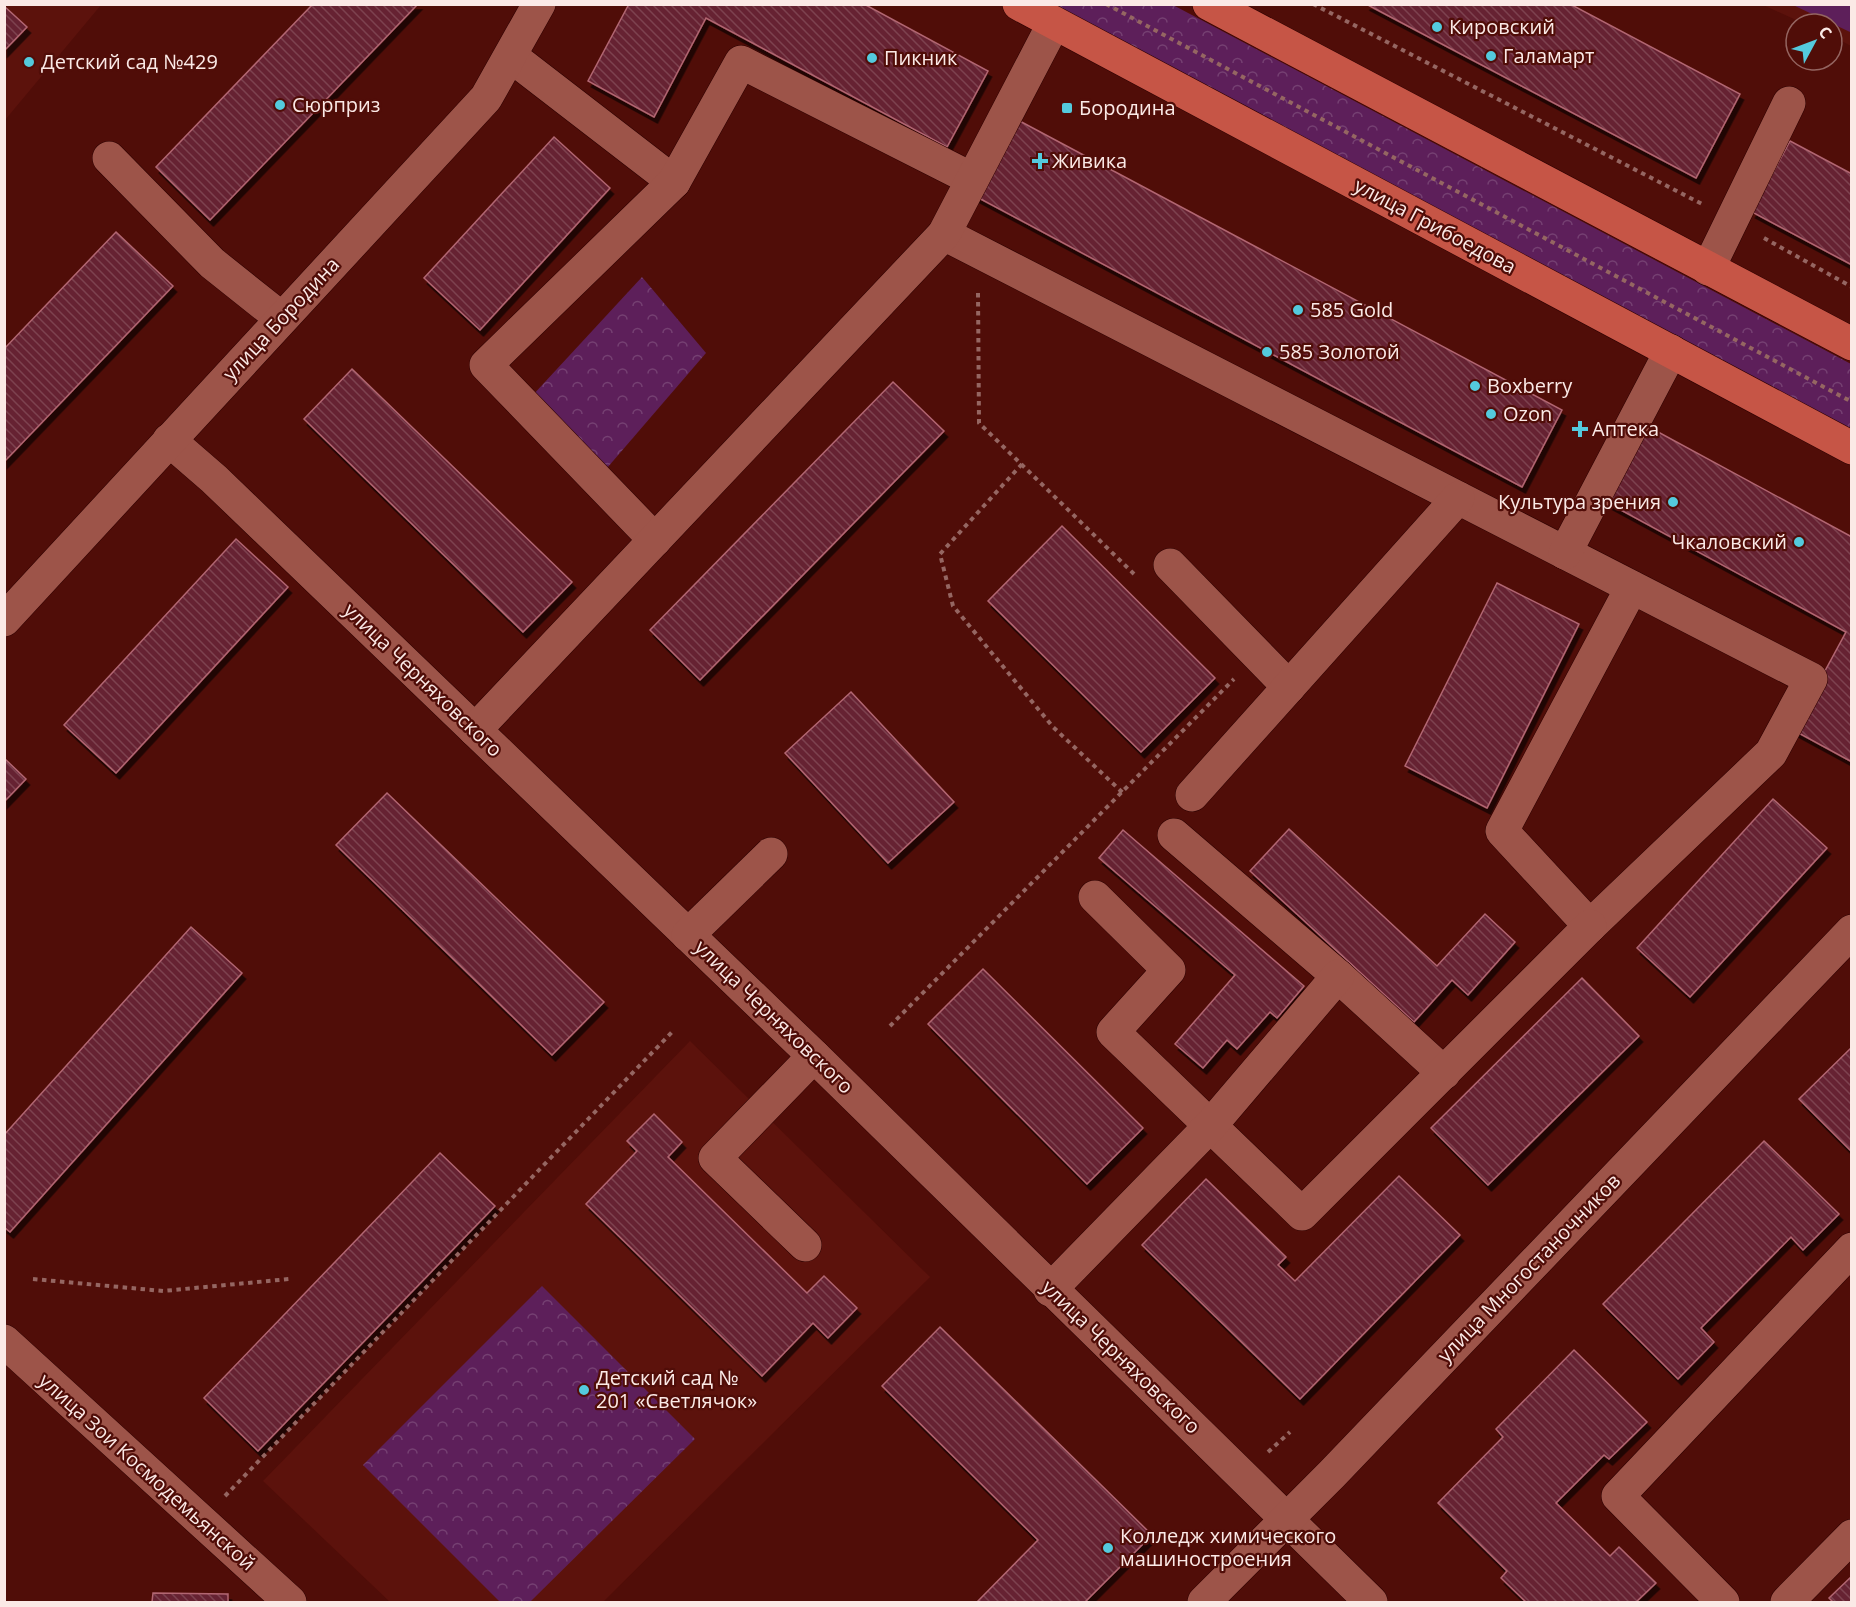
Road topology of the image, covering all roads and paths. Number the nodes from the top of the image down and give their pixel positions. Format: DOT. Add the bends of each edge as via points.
graph roads {
  1 [pos="539,4"];
  2 [pos="1018,4"];
  3 [pos="1106,4"];
  4 [pos="1209,4"];
  5 [pos="1313,4"];
  6 [pos="1054,23"];
  7 [pos="512,57"];
  8 [pos="1789,103"];
  9 [pos="109,158"];
  10 [pos="972,179"];
  11 [pos="674,182"];
  12 [pos="1732,220"];
  13 [pos="944,234"];
  14 [pos="978,252"];
  15 [pos="1708,269"];
  16 [pos="1851,287"];
  17 [pos="280,318"];
  18 [pos="1851,344"];
  19 [pos="1671,351"];
  20 [pos="1851,402"];
  21 [pos="169,440"];
  22 [pos="1851,448"];
  23 [pos="1022,464"];
  24 [pos="1458,498"];
  25 [pos="655,540"];
  26 [pos="1565,553"];
  27 [pos="1170,565"];
  28 [pos="1138,578"];
  29 [pos="1632,587"];
  30 [pos="4,620"];
  31 [pos="1279,677"];
  32 [pos="475,730"];
  33 [pos="1123,793"];
  34 [pos="1192,795"];
  35 [pos="1174,835"];
  36 [pos="771,854"];
  37 [pos="1095,897"];
  38 [pos="1590,927"];
  39 [pos="1851,931"];
  40 [pos="688,935"];
  41 [pos="1338,976"];
  42 [pos="890,1026"];
  43 [pos="672,1032"];
  44 [pos="814,1056"];
  45 [pos="1444,1073"];
  46 [pos="1210,1125"];
  47 [pos="806,1245"];
  48 [pos="1851,1249"];
  49 [pos="33,1279"];
  50 [pos="289,1279"];
  51 [pos="1050,1290"];
  52 [pos="4,1341"];
  53 [pos="1290,1432"];
  54 [pos="1268,1452"];
  55 [pos="218,1504"];
  56 [pos="1286,1521"];
  57 [pos="1851,1536"];
  58 [pos="264,1591"];
  59 [pos="290,1602"];
  60 [pos="1204,1602"];
  61 [pos="1371,1602"];
  62 [pos="1723,1602"];
  63 [pos="1787,1602"];
  1 -- 7 [label="street, улица Бородина"];
  2 -- 6 [label="main road, улица Грибоедова"];
  3 -- 20 [label="path"];
  4 -- 15 [label="main road"];
  5 -- 12 [label="path"];
  6 -- 10 [label="street"];
  6 -- 19 [label="main road, улица Грибоедова"];
  7 -- 11 [label="street"];
  7 -- 17 [label="street, улица Бородина" via="486,98"];
  8 -- 12 [label="street"];
  9 -- 17 [label="street" via="212,263"];
  10 -- 11 [label="street" via="741,62"];
  10 -- 13 [label="street"];
  11 -- 25 [label="street" via="486,366"];
  12 -- 15 [label="street"];
  12 -- 16 [label="path"];
  13 -- 14 [label="street"];
  13 -- 25 [label="street"];
  14 -- 23 [label="path" via="979,423"];
  14 -- 24 [label="street"];
  15 -- 18 [label="main road"];
  17 -- 21 [label="street, улица Бородина"];
  19 -- 22 [label="main road, улица Грибоедова"];
  19 -- 26 [label="street"];
  21 -- 30 [label="street, улица Бородина"];
  21 -- 32 [label="street, улица Черняховского" via="222,486"];
  23 -- 28 [label="path"];
  23 -- 33 [label="path" via="940,554 953,606 1053,727"];
  24 -- 26 [label="street"];
  24 -- 31 [label="street"];
  25 -- 32 [label="street"];
  26 -- 29 [label="street"];
  27 -- 31 [label="street"];
  29 -- 38 [label="street" via="1502,831"];
  29 -- 38 [label="street" via="1811,679 1771,753"];
  31 -- 33 [label="path" via="1237,676"];
  31 -- 34 [label="street"];
  32 -- 40 [label="street, улица Черняховского"];
  33 -- 42 [label="path"];
  35 -- 41 [label="street"];
  36 -- 40 [label="street"];
  37 -- 46 [label="street" via="1169,970 1113,1032"];
  38 -- 45 [label="street"];
  39 -- 56 [label="street, улица Многостаночников"];
  40 -- 44 [label="street, улица Черняховского"];
  41 -- 45 [label="street"];
  41 -- 46 [label="street"];
  43 -- 55 [label="path"];
  44 -- 47 [label="street" via="715,1158"];
  44 -- 51 [label="street, улица Черняховского"];
  45 -- 46 [label="street" via="1302,1214"];
  46 -- 51 [label="street"];
  48 -- 62 [label="street" via="1618,1496"];
  49 -- 50 [label="path" via="163,1291"];
  51 -- 56 [label="street, улица Черняховского" via="1245,1476"];
  52 -- 58 [label="street, улица Зои Космодемьянской"];
  53 -- 54 [label="path"];
  56 -- 60 [label="street, улица Многостаночников"];
  56 -- 61 [label="street, улица Черняховского"];
  57 -- 63 [label="street"];
  58 -- 59 [label="street, улица Зои Космодемьянской"];
}
